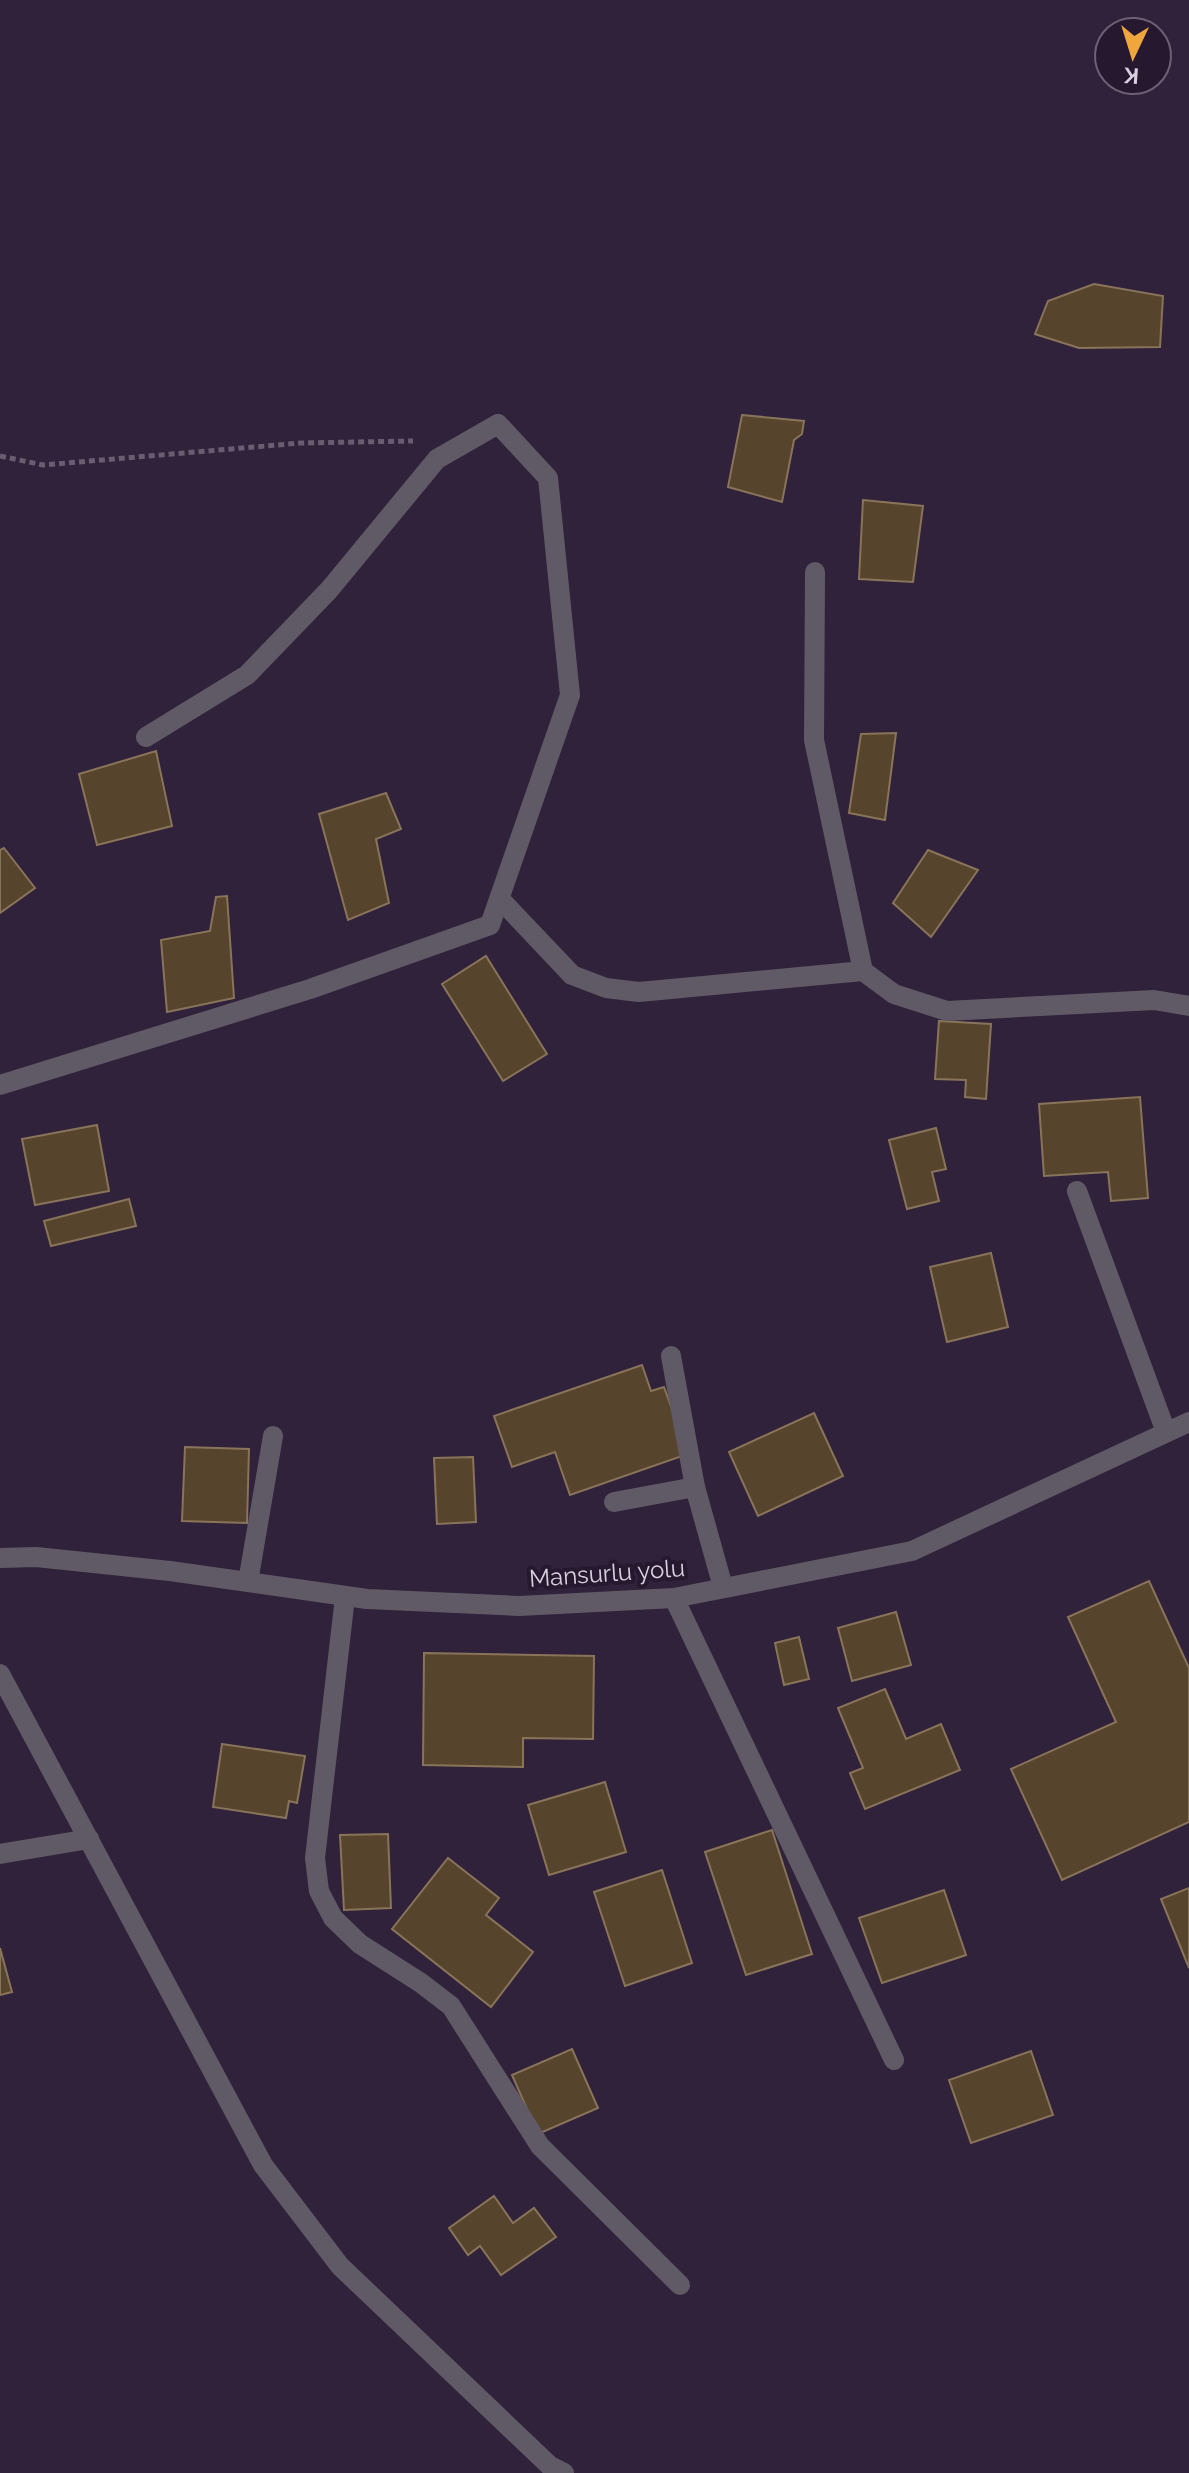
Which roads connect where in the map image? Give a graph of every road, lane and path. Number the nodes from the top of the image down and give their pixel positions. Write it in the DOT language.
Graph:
graph roads {
  1 [pos="470,440"];
  2 [pos="0,456"];
  3 [pos="815,572"];
  4 [pos="146,737"];
  5 [pos="500,899"];
  6 [pos="863,971"];
  7 [pos="1189,1006"];
  8 [pos="0,1085"];
  9 [pos="1077,1191"];
  10 [pos="671,1356"];
  11 [pos="1189,1422"];
  12 [pos="1166,1432"];
  13 [pos="273,1436"];
  14 [pos="695,1487"];
  15 [pos="614,1502"];
  16 [pos="0,1558"];
  17 [pos="248,1582"];
  18 [pos="723,1587"];
  19 [pos="345,1597"];
  20 [pos="674,1598"];
  21 [pos="0,1674"];
  22 [pos="89,1839"];
  23 [pos="0,1854"];
  24 [pos="894,2060"];
  25 [pos="680,2285"];
  26 [pos="564,2473"];
  1 -- 2 [label="path"];
  1 -- 4 [label="street"];
  1 -- 5 [label="street"];
  3 -- 6 [label="street"];
  5 -- 6 [label="street"];
  5 -- 8 [label="street"];
  6 -- 7 [label="street"];
  9 -- 12 [label="street"];
  10 -- 14 [label="street"];
  11 -- 12 [label="street, Mansurlu yolu"];
  12 -- 18 [label="street, Mansurlu yolu"];
  13 -- 17 [label="street"];
  14 -- 15 [label="street"];
  14 -- 18 [label="street"];
  16 -- 17 [label="street, Mansurlu yolu"];
  17 -- 19 [label="street, Mansurlu yolu"];
  18 -- 20 [label="street, Mansurlu yolu"];
  19 -- 20 [label="street, Mansurlu yolu"];
  19 -- 25 [label="street"];
  20 -- 24 [label="street"];
  21 -- 22 [label="street"];
  22 -- 23 [label="street"];
  22 -- 26 [label="street"];
}
